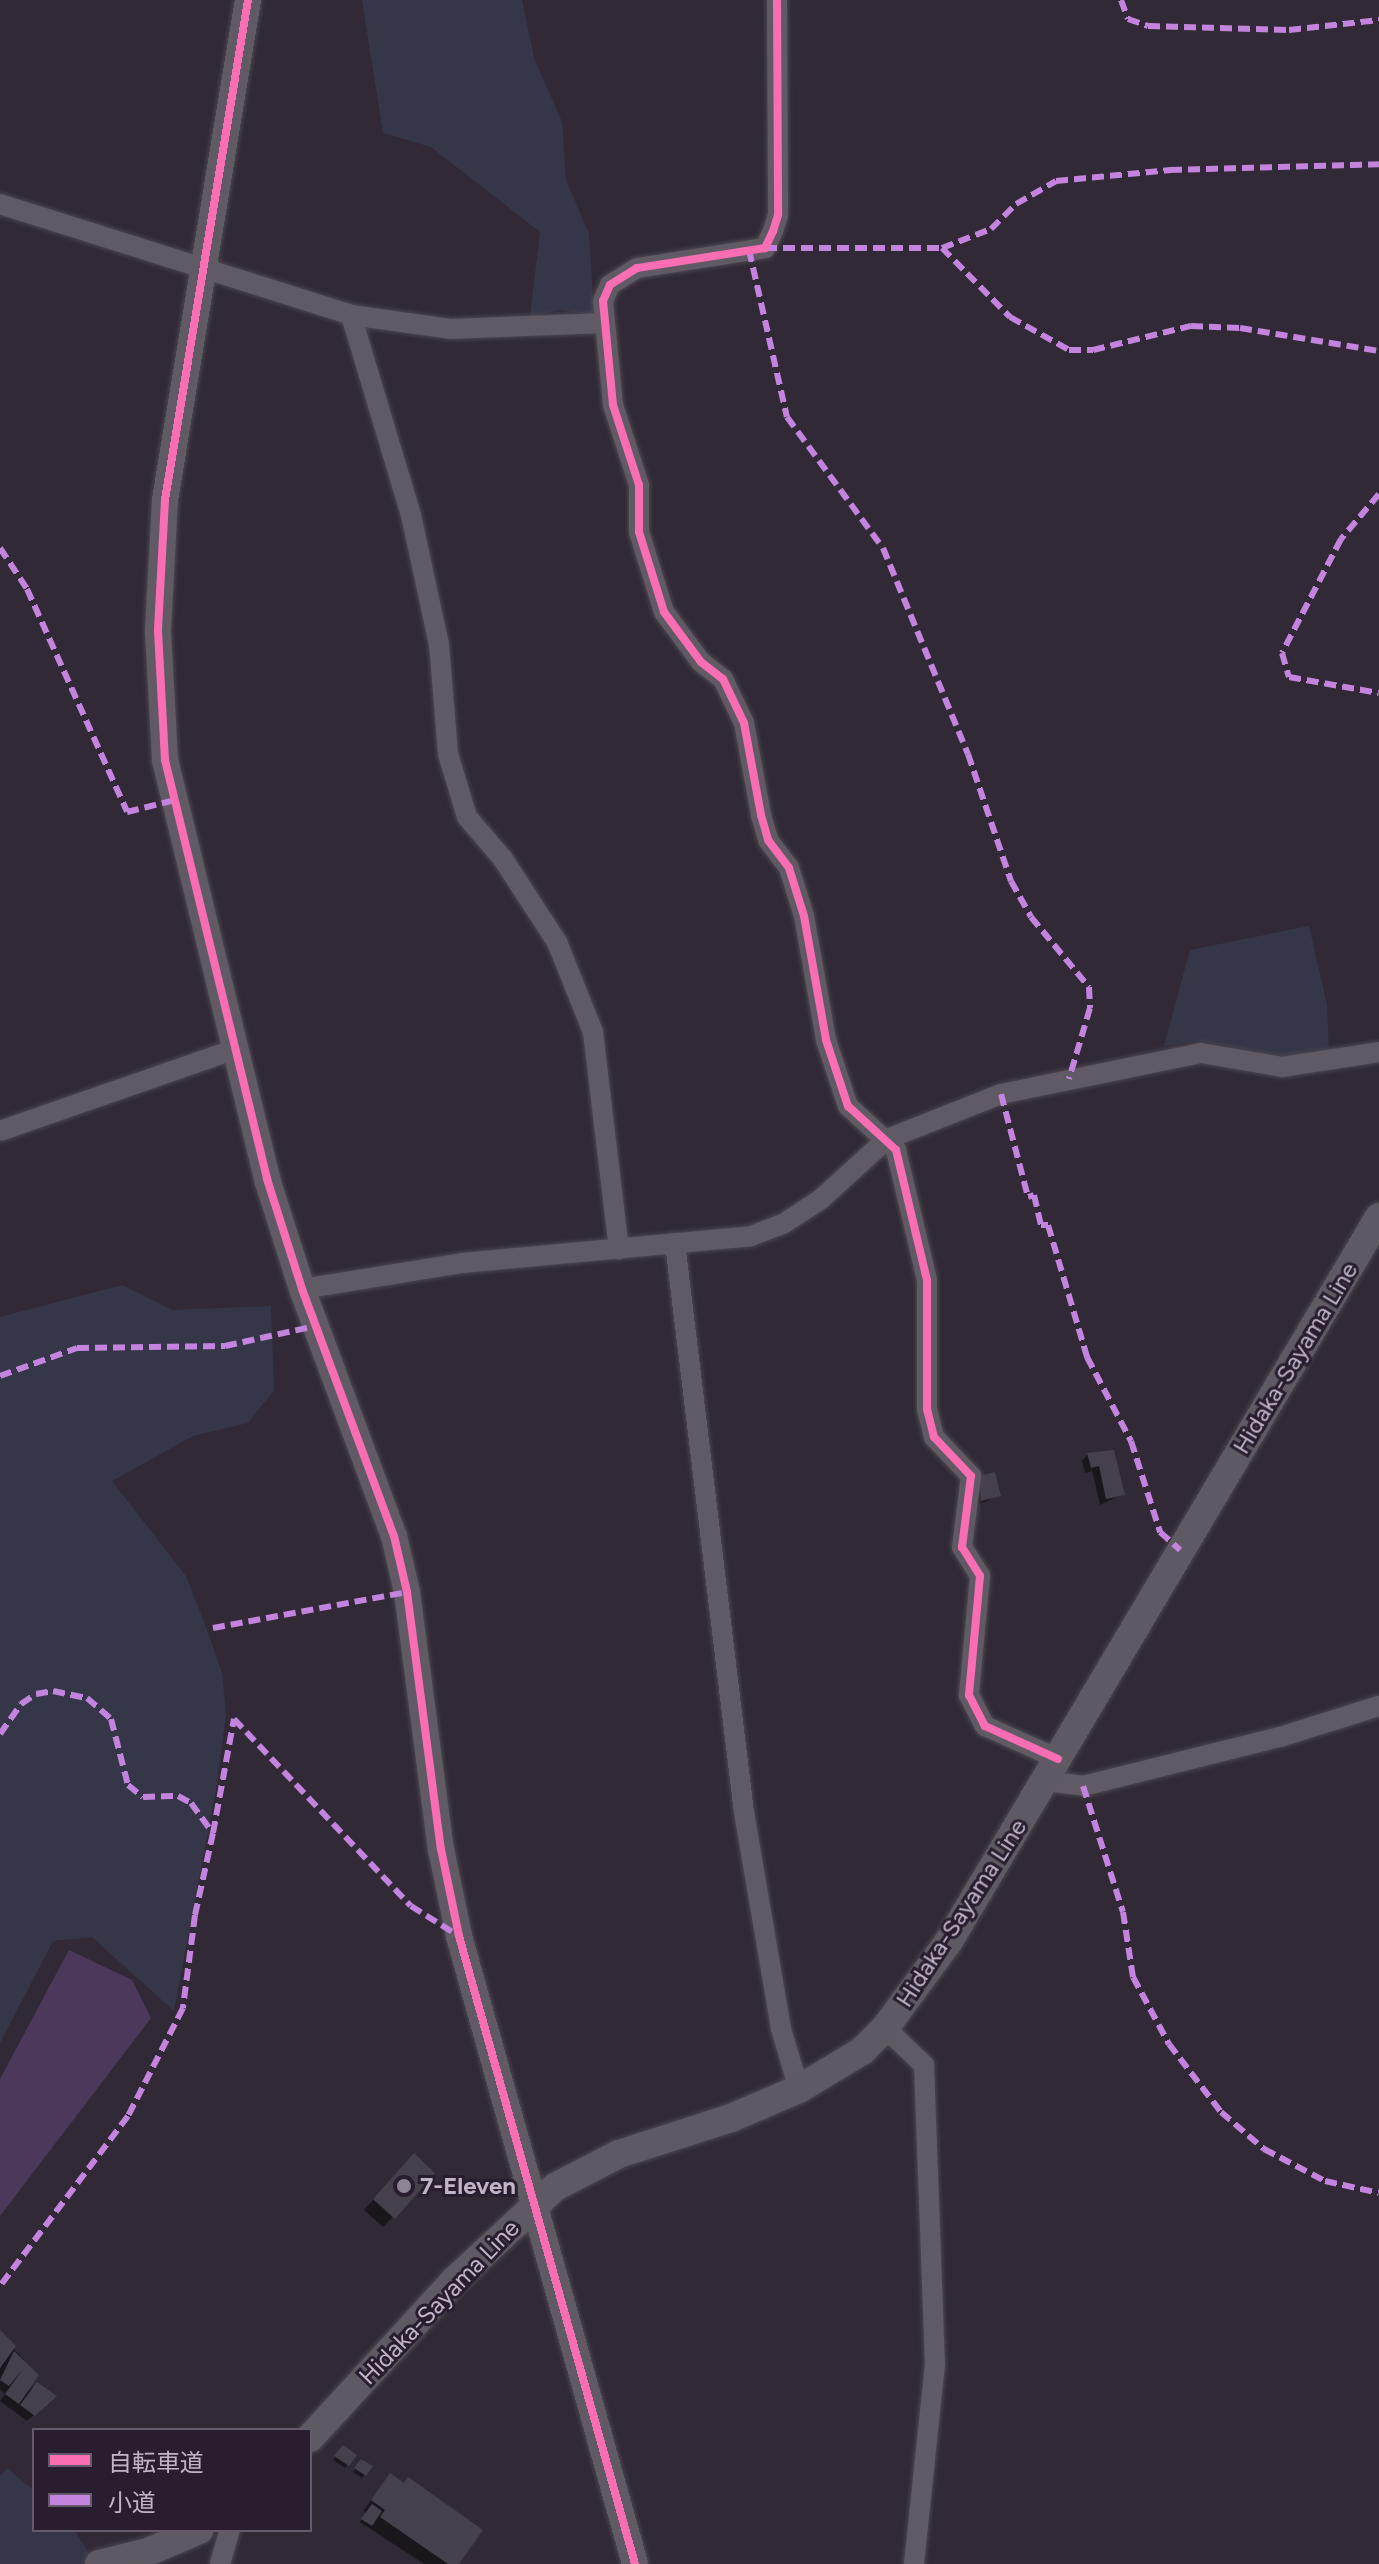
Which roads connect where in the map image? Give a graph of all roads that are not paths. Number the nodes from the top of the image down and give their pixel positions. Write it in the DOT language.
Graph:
graph roads {
  1 [pos="248,0"];
  2 [pos="777,0"];
  3 [pos="0,204"];
  4 [pos="204,271"];
  5 [pos="351,315"];
  6 [pos="604,323"];
  7 [pos="235,1049"];
  8 [pos="1379,1052"];
  9 [pos="0,1131"];
  10 [pos="887,1139"];
  11 [pos="1379,1217"];
  12 [pos="675,1243"];
  13 [pos="619,1249"];
  14 [pos="302,1289"];
  15 [pos="1379,1706"];
  16 [pos="1051,1770"];
  17 [pos="885,2028"];
  18 [pos="799,2089"];
  19 [pos="531,2207"];
  20 [pos="312,2436"];
  21 [pos="194,2532"];
  22 [pos="229,2532"];
  23 [pos="99,2564"];
  24 [pos="220,2564"];
  25 [pos="635,2564"];
  26 [pos="914,2564"];
  1 -- 4 [label="street"];
  2 -- 6 [label="street"];
  3 -- 4 [label="street"];
  4 -- 5 [label="street"];
  4 -- 7 [label="street"];
  5 -- 6 [label="street"];
  5 -- 13 [label="street"];
  6 -- 10 [label="street"];
  7 -- 9 [label="street"];
  7 -- 14 [label="street"];
  8 -- 10 [label="street"];
  10 -- 12 [label="street"];
  10 -- 16 [label="street"];
  11 -- 16 [label="main road, Hidaka-Sayama Line"];
  12 -- 13 [label="street"];
  12 -- 18 [label="street"];
  13 -- 14 [label="street"];
  14 -- 19 [label="street"];
  15 -- 16 [label="street"];
  16 -- 17 [label="main road, Hidaka-Sayama Line"];
  17 -- 18 [label="main road, Hidaka-Sayama Line"];
  17 -- 26 [label="street"];
  18 -- 19 [label="main road, Hidaka-Sayama Line"];
  19 -- 20 [label="main road, Hidaka-Sayama Line"];
  19 -- 25 [label="street"];
  21 -- 23 [label="main road"];
  22 -- 24 [label="street"];
}
